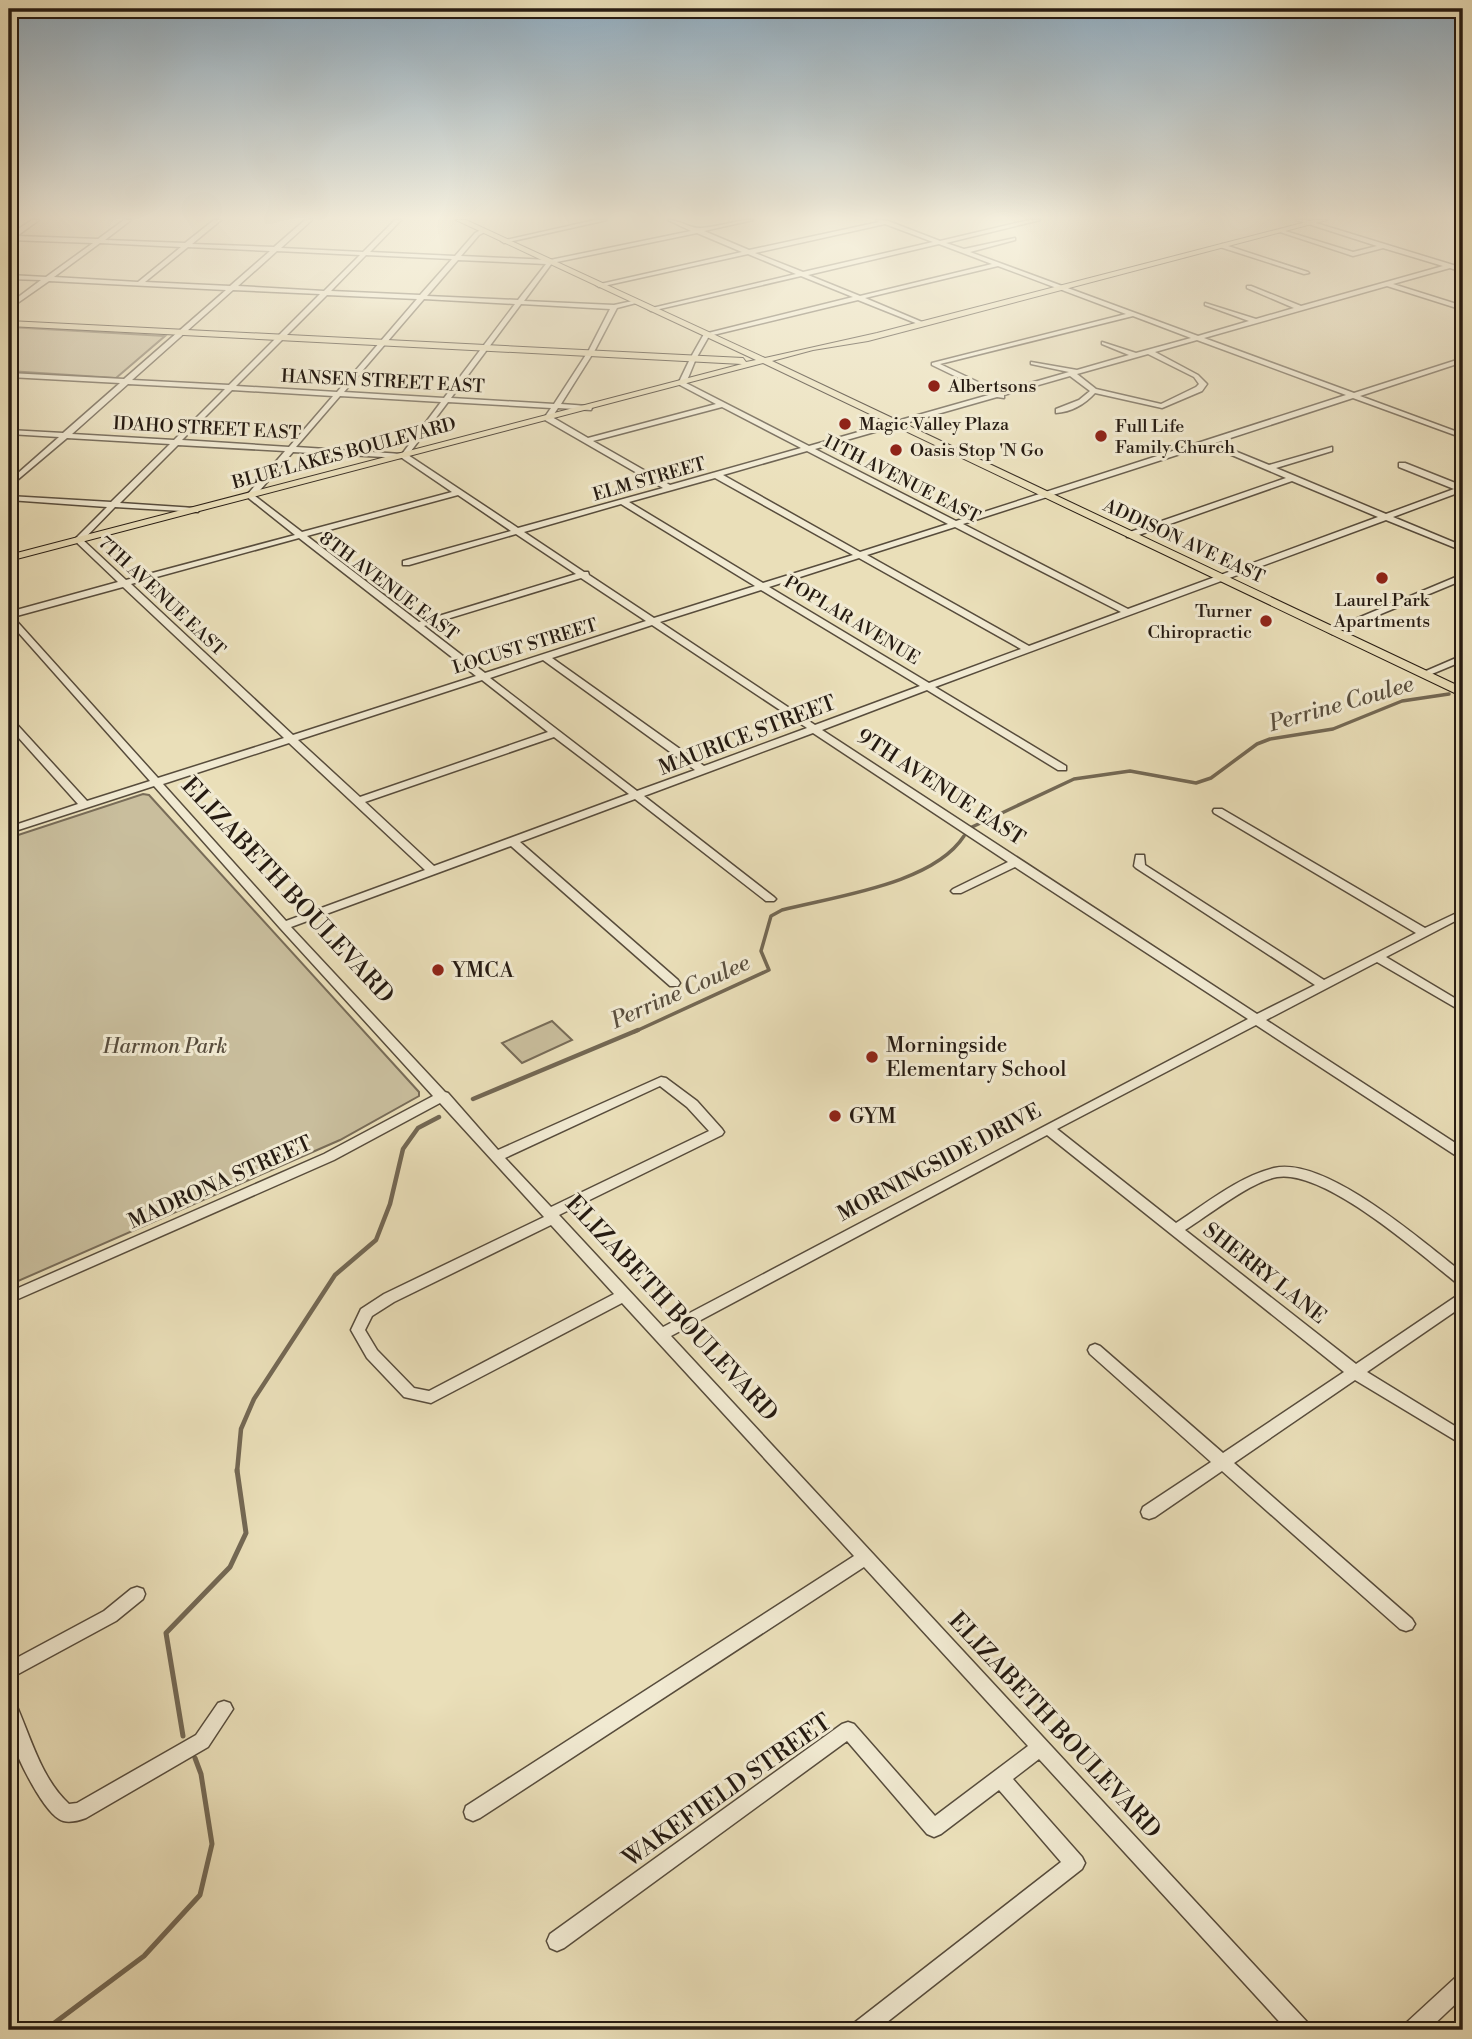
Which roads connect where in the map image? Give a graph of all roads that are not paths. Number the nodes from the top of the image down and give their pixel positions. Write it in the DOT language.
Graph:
graph roads {
  1 [pos="202,315"];
  2 [pos="303,315"];
  3 [pos="405,315"];
  4 [pos="509,315"];
  5 [pos="610,315"];
  6 [pos="664,315"];
  7 [pos="789,315"];
  8 [pos="900,315"];
  9 [pos="951,315"];
  10 [pos="1128,315"];
  11 [pos="1136,315"];
  12 [pos="1238,315"];
  13 [pos="1277,315"];
  14 [pos="1255,321"];
  15 [pos="9,323"];
  16 [pos="919,323"];
  17 [pos="183,332"];
  18 [pos="706,335"];
  19 [pos="280,337"];
  20 [pos="1199,338"];
  21 [pos="381,342"];
  22 [pos="1104,342"];
  23 [pos="484,348"];
  24 [pos="1150,352"];
  25 [pos="589,354"];
  26 [pos="1138,356"];
  27 [pos="693,359"];
  28 [pos="1461,362"];
  29 [pos="1033,363"];
  30 [pos="768,364"];
  31 [pos="1076,373"];
  32 [pos="9,375"];
  33 [pos="24,376"];
  34 [pos="126,382"];
  35 [pos="685,383"];
  36 [pos="9,388"];
  37 [pos="230,388"];
  38 [pos="1094,391"];
  39 [pos="337,394"];
  40 [pos="1354,395"];
  41 [pos="1001,396"];
  42 [pos="446,400"];
  43 [pos="722,405"];
  44 [pos="555,406"];
  45 [pos="588,408"];
  46 [pos="1059,411"];
  47 [pos="548,418"];
  48 [pos="896,423"];
  49 [pos="9,432"];
  50 [pos="65,435"];
  51 [pos="1463,436"];
  52 [pos="585,441"];
  53 [pos="176,442"];
  54 [pos="1207,442"];
  55 [pos="290,449"];
  56 [pos="1329,449"];
  57 [pos="809,450"];
  58 [pos="404,456"];
  59 [pos="1402,465"];
  60 [pos="1269,468"];
  61 [pos="718,476"];
  62 [pos="1292,478"];
  63 [pos="9,485"];
  64 [pos="669,488"];
  65 [pos="1463,488"];
  66 [pos="460,492"];
  67 [pos="1049,495"];
  68 [pos="250,496"];
  69 [pos="9,498"];
  70 [pos="623,502"];
  71 [pos="113,505"];
  72 [pos="195,510"];
  73 [pos="1385,517"];
  74 [pos="957,525"];
  75 [pos="519,532"];
  76 [pos="1130,535"];
  77 [pos="299,536"];
  78 [pos="78,540"];
  79 [pos="1463,549"];
  80 [pos="860,557"];
  81 [pos="9,558"];
  82 [pos="406,563"];
  83 [pos="585,574"];
  84 [pos="1463,577"];
  85 [pos="1223,579"];
  86 [pos="124,583"];
  87 [pos="764,588"];
  88 [pos="1129,613"];
  89 [pos="9,616"];
  90 [pos="658,622"];
  91 [pos="416,626"];
  92 [pos="1332,631"];
  93 [pos="1030,650"];
  94 [pos="546,658"];
  95 [pos="1463,658"];
  96 [pos="1424,674"];
  97 [pos="482,677"];
  98 [pos="930,687"];
  99 [pos="1463,693"];
  100 [pos="9,721"];
  101 [pos="818,729"];
  102 [pos="555,733"];
  103 [pos="292,738"];
  104 [pos="1062,768"];
  105 [pos="704,771"];
  106 [pos="156,783"];
  107 [pos="639,796"];
  108 [pos="359,801"];
  109 [pos="85,806"];
  110 [pos="1218,811"];
  111 [pos="9,830"];
  112 [pos="513,842"];
  113 [pos="1140,857"];
  114 [pos="1018,862"];
  115 [pos="433,871"];
  116 [pos="957,891"];
  117 [pos="770,899"];
  118 [pos="1463,913"];
  119 [pos="284,926"];
  120 [pos="1425,933"];
  121 [pos="1379,958"];
  122 [pos="674,983"];
  123 [pos="1325,986"];
  124 [pos="1463,1008"];
  125 [pos="1258,1020"];
  126 [pos="443,1096"];
  127 [pos="1048,1129"];
  128 [pos="1463,1154"];
  129 [pos="497,1156"];
  130 [pos="552,1216"];
  131 [pos="1176,1230"];
  132 [pos="1463,1280"];
  133 [pos="625,1295"];
  134 [pos="9,1298"];
  135 [pos="1463,1299"];
  136 [pos="662,1335"];
  137 [pos="1095,1350"];
  138 [pos="1354,1371"];
  139 [pos="1463,1439"];
  140 [pos="1224,1462"];
  141 [pos="1149,1512"];
  142 [pos="865,1558"];
  143 [pos="137,1594"];
  144 [pos="1406,1624"];
  145 [pos="9,1671"];
  146 [pos="9,1708"];
  147 [pos="224,1709"];
  148 [pos="1040,1748"];
  149 [pos="1000,1778"];
  150 [pos="473,1812"];
  151 [pos="557,1941"];
  152 [pos="1463,1984"];
  153 [pos="862,2030"];
  154 [pos="1301,2030"];
  155 [pos="1413,2030"];
  1 -- 17 [label="street"];
  2 -- 19 [label="street, 7TH AVENUE EAST"];
  3 -- 21 [label="street"];
  4 -- 23 [label="street"];
  5 -- 25 [label="street"];
  6 -- 18 [label="main road, ADDISON AVE EAST"];
  7 -- 18 [label="street"];
  8 -- 16 [label="street"];
  9 -- 16 [label="main road"];
  10 -- 41 [label="street"];
  11 -- 20 [label="street"];
  12 -- 14 [label="street"];
  13 -- 14 [label="street, ELM STREET"];
  14 -- 20 [label="street, ELM STREET"];
  15 -- 17 [label="main road"];
  16 -- 30 [label="main road"];
  17 -- 19 [label="main road"];
  17 -- 34 [label="street"];
  18 -- 27 [label="street"];
  18 -- 30 [label="main road, ADDISON AVE EAST"];
  19 -- 21 [label="main road"];
  19 -- 37 [label="street, 7TH AVENUE EAST"];
  20 -- 24 [label="street, ELM STREET"];
  20 -- 40 [label="street"];
  21 -- 23 [label="main road"];
  21 -- 39 [label="street"];
  22 -- 26 [label="street"];
  23 -- 25 [label="main road"];
  23 -- 42 [label="street"];
  24 -- 26 [label="street, ELM STREET"];
  24 -- 38 [label="street"];
  25 -- 27 [label="main road"];
  25 -- 44 [label="street"];
  26 -- 31 [label="street, ELM STREET"];
  27 -- 30 [label="main road"];
  27 -- 35 [label="street"];
  28 -- 40 [label="street, LOCUST STREET"];
  29 -- 31 [label="street"];
  30 -- 35 [label="main road, BLUE LAKES BOULEVARD"];
  30 -- 48 [label="main road, ADDISON AVE EAST"];
  31 -- 38 [label="street"];
  31 -- 41 [label="street, ELM STREET"];
  32 -- 33 [label="street, HANSEN STREET EAST"];
  33 -- 34 [label="street, HANSEN STREET EAST"];
  33 -- 36 [label="street"];
  34 -- 37 [label="street, HANSEN STREET EAST"];
  34 -- 50 [label="street"];
  35 -- 43 [label="street, 11TH AVENUE EAST"];
  35 -- 45 [label="main road, BLUE LAKES BOULEVARD"];
  37 -- 39 [label="street, HANSEN STREET EAST"];
  37 -- 53 [label="street, 7TH AVENUE EAST"];
  38 -- 46 [label="street"];
  39 -- 42 [label="street, HANSEN STREET EAST"];
  39 -- 55 [label="street"];
  40 -- 51 [label="street"];
  40 -- 54 [label="street, LOCUST STREET"];
  41 -- 48 [label="street, ELM STREET"];
  42 -- 44 [label="street, HANSEN STREET EAST"];
  42 -- 58 [label="street"];
  43 -- 52 [label="street"];
  43 -- 57 [label="street, 11TH AVENUE EAST"];
  44 -- 45 [label="street, HANSEN STREET EAST"];
  44 -- 47 [label="street"];
  45 -- 47 [label="main road, BLUE LAKES BOULEVARD"];
  47 -- 52 [label="street"];
  47 -- 58 [label="main road, BLUE LAKES BOULEVARD"];
  48 -- 57 [label="street, ELM STREET"];
  48 -- 67 [label="main road, ADDISON AVE EAST"];
  49 -- 50 [label="street, IDAHO STREET EAST"];
  50 -- 53 [label="street, IDAHO STREET EAST"];
  50 -- 63 [label="street"];
  52 -- 64 [label="street"];
  53 -- 55 [label="street, IDAHO STREET EAST"];
  53 -- 71 [label="street, 7TH AVENUE EAST"];
  54 -- 60 [label="street"];
  54 -- 67 [label="street, LOCUST STREET"];
  55 -- 58 [label="street, IDAHO STREET EAST"];
  55 -- 68 [label="street"];
  56 -- 60 [label="street"];
  57 -- 61 [label="street, ELM STREET"];
  57 -- 74 [label="street, 11TH AVENUE EAST"];
  58 -- 66 [label="street, 9TH AVENUE EAST"];
  58 -- 68 [label="main road, BLUE LAKES BOULEVARD"];
  59 -- 65 [label="street"];
  60 -- 62 [label="street"];
  61 -- 64 [label="street, ELM STREET"];
  61 -- 80 [label="street"];
  62 -- 73 [label="street"];
  62 -- 76 [label="street"];
  64 -- 70 [label="street, ELM STREET"];
  65 -- 73 [label="street, MAURICE STREET"];
  66 -- 75 [label="street, 9TH AVENUE EAST"];
  66 -- 77 [label="street"];
  67 -- 74 [label="street, LOCUST STREET"];
  67 -- 76 [label="main road, ADDISON AVE EAST"];
  68 -- 72 [label="main road, BLUE LAKES BOULEVARD"];
  68 -- 77 [label="street, 8TH AVENUE EAST"];
  69 -- 71 [label="street"];
  70 -- 75 [label="street, ELM STREET"];
  70 -- 87 [label="street, POPLAR AVENUE"];
  71 -- 72 [label="street"];
  71 -- 78 [label="street, 7TH AVENUE EAST"];
  72 -- 78 [label="main road, BLUE LAKES BOULEVARD"];
  73 -- 79 [label="street"];
  73 -- 85 [label="street, MAURICE STREET"];
  74 -- 80 [label="street, LOCUST STREET"];
  74 -- 88 [label="street, 11TH AVENUE EAST"];
  75 -- 82 [label="street, ELM STREET"];
  75 -- 83 [label="street, 9TH AVENUE EAST"];
  76 -- 85 [label="main road, ADDISON AVE EAST"];
  77 -- 86 [label="street"];
  77 -- 91 [label="street, 8TH AVENUE EAST"];
  78 -- 81 [label="main road, BLUE LAKES BOULEVARD"];
  78 -- 86 [label="street, 7TH AVENUE EAST"];
  80 -- 87 [label="street, LOCUST STREET"];
  80 -- 93 [label="street"];
  83 -- 90 [label="street, 9TH AVENUE EAST"];
  83 -- 91 [label="street"];
  84 -- 92 [label="street"];
  85 -- 88 [label="street, MAURICE STREET"];
  85 -- 92 [label="main road, ADDISON AVE EAST"];
  86 -- 89 [label="street"];
  86 -- 103 [label="street, 7TH AVENUE EAST"];
  87 -- 90 [label="street, LOCUST STREET"];
  87 -- 98 [label="street, POPLAR AVENUE"];
  88 -- 93 [label="street, MAURICE STREET"];
  89 -- 106 [label="street, ELIZABETH BOULEVARD"];
  90 -- 94 [label="street, LOCUST STREET"];
  90 -- 101 [label="street, 9TH AVENUE EAST"];
  91 -- 97 [label="street, 8TH AVENUE EAST"];
  92 -- 96 [label="main road, ADDISON AVE EAST"];
  93 -- 98 [label="street, MAURICE STREET"];
  94 -- 97 [label="street, LOCUST STREET"];
  94 -- 105 [label="street"];
  95 -- 96 [label="street"];
  96 -- 99 [label="main road, ADDISON AVE EAST"];
  97 -- 102 [label="street, 8TH AVENUE EAST"];
  97 -- 103 [label="street, LOCUST STREET"];
  98 -- 101 [label="street, MAURICE STREET"];
  98 -- 104 [label="street, POPLAR AVENUE"];
  100 -- 109 [label="street"];
  101 -- 105 [label="street, MAURICE STREET"];
  101 -- 114 [label="street, 9TH AVENUE EAST"];
  102 -- 107 [label="street, 8TH AVENUE EAST"];
  102 -- 108 [label="street"];
  103 -- 106 [label="street, LOCUST STREET"];
  103 -- 108 [label="street, 7TH AVENUE EAST"];
  105 -- 107 [label="street, MAURICE STREET"];
  106 -- 109 [label="street, LOCUST STREET"];
  106 -- 119 [label="street, ELIZABETH BOULEVARD"];
  107 -- 112 [label="street, MAURICE STREET"];
  107 -- 117 [label="street, 8TH AVENUE EAST"];
  108 -- 115 [label="street, 7TH AVENUE EAST"];
  109 -- 111 [label="street, LOCUST STREET"];
  110 -- 120 [label="street"];
  112 -- 115 [label="street, MAURICE STREET"];
  112 -- 122 [label="street"];
  113 -- 123 [label="street"];
  114 -- 116 [label="street"];
  114 -- 125 [label="street, 9TH AVENUE EAST"];
  115 -- 119 [label="street, MAURICE STREET"];
  118 -- 120 [label="street, MORNINGSIDE DRIVE"];
  119 -- 126 [label="street, ELIZABETH BOULEVARD"];
  120 -- 121 [label="street, MORNINGSIDE DRIVE"];
  121 -- 123 [label="street, MORNINGSIDE DRIVE"];
  121 -- 124 [label="street"];
  123 -- 125 [label="street, MORNINGSIDE DRIVE"];
  125 -- 127 [label="street, MORNINGSIDE DRIVE"];
  125 -- 128 [label="street, 9TH AVENUE EAST"];
  126 -- 129 [label="street, ELIZABETH BOULEVARD"];
  126 -- 134 [label="street, MADRONA STREET"];
  127 -- 131 [label="street, SHERRY LANE"];
  127 -- 136 [label="street, MORNINGSIDE DRIVE"];
  129 -- 130 [label="street, ELIZABETH BOULEVARD"];
  129 -- 130 [label="street"];
  130 -- 133 [label="street, ELIZABETH BOULEVARD"];
  130 -- 133 [label="street"];
  131 -- 132 [label="street"];
  131 -- 138 [label="street, SHERRY LANE"];
  133 -- 136 [label="street, ELIZABETH BOULEVARD"];
  135 -- 138 [label="street"];
  136 -- 142 [label="street, ELIZABETH BOULEVARD"];
  137 -- 140 [label="street"];
  138 -- 139 [label="street, SHERRY LANE"];
  138 -- 140 [label="street"];
  140 -- 141 [label="street"];
  140 -- 144 [label="street"];
  142 -- 148 [label="street, ELIZABETH BOULEVARD"];
  142 -- 150 [label="street"];
  143 -- 145 [label="street"];
  146 -- 147 [label="street"];
  148 -- 149 [label="street, WAKEFIELD STREET"];
  148 -- 154 [label="street, ELIZABETH BOULEVARD"];
  149 -- 151 [label="street, WAKEFIELD STREET"];
  149 -- 153 [label="street"];
  152 -- 155 [label="street"];
}
